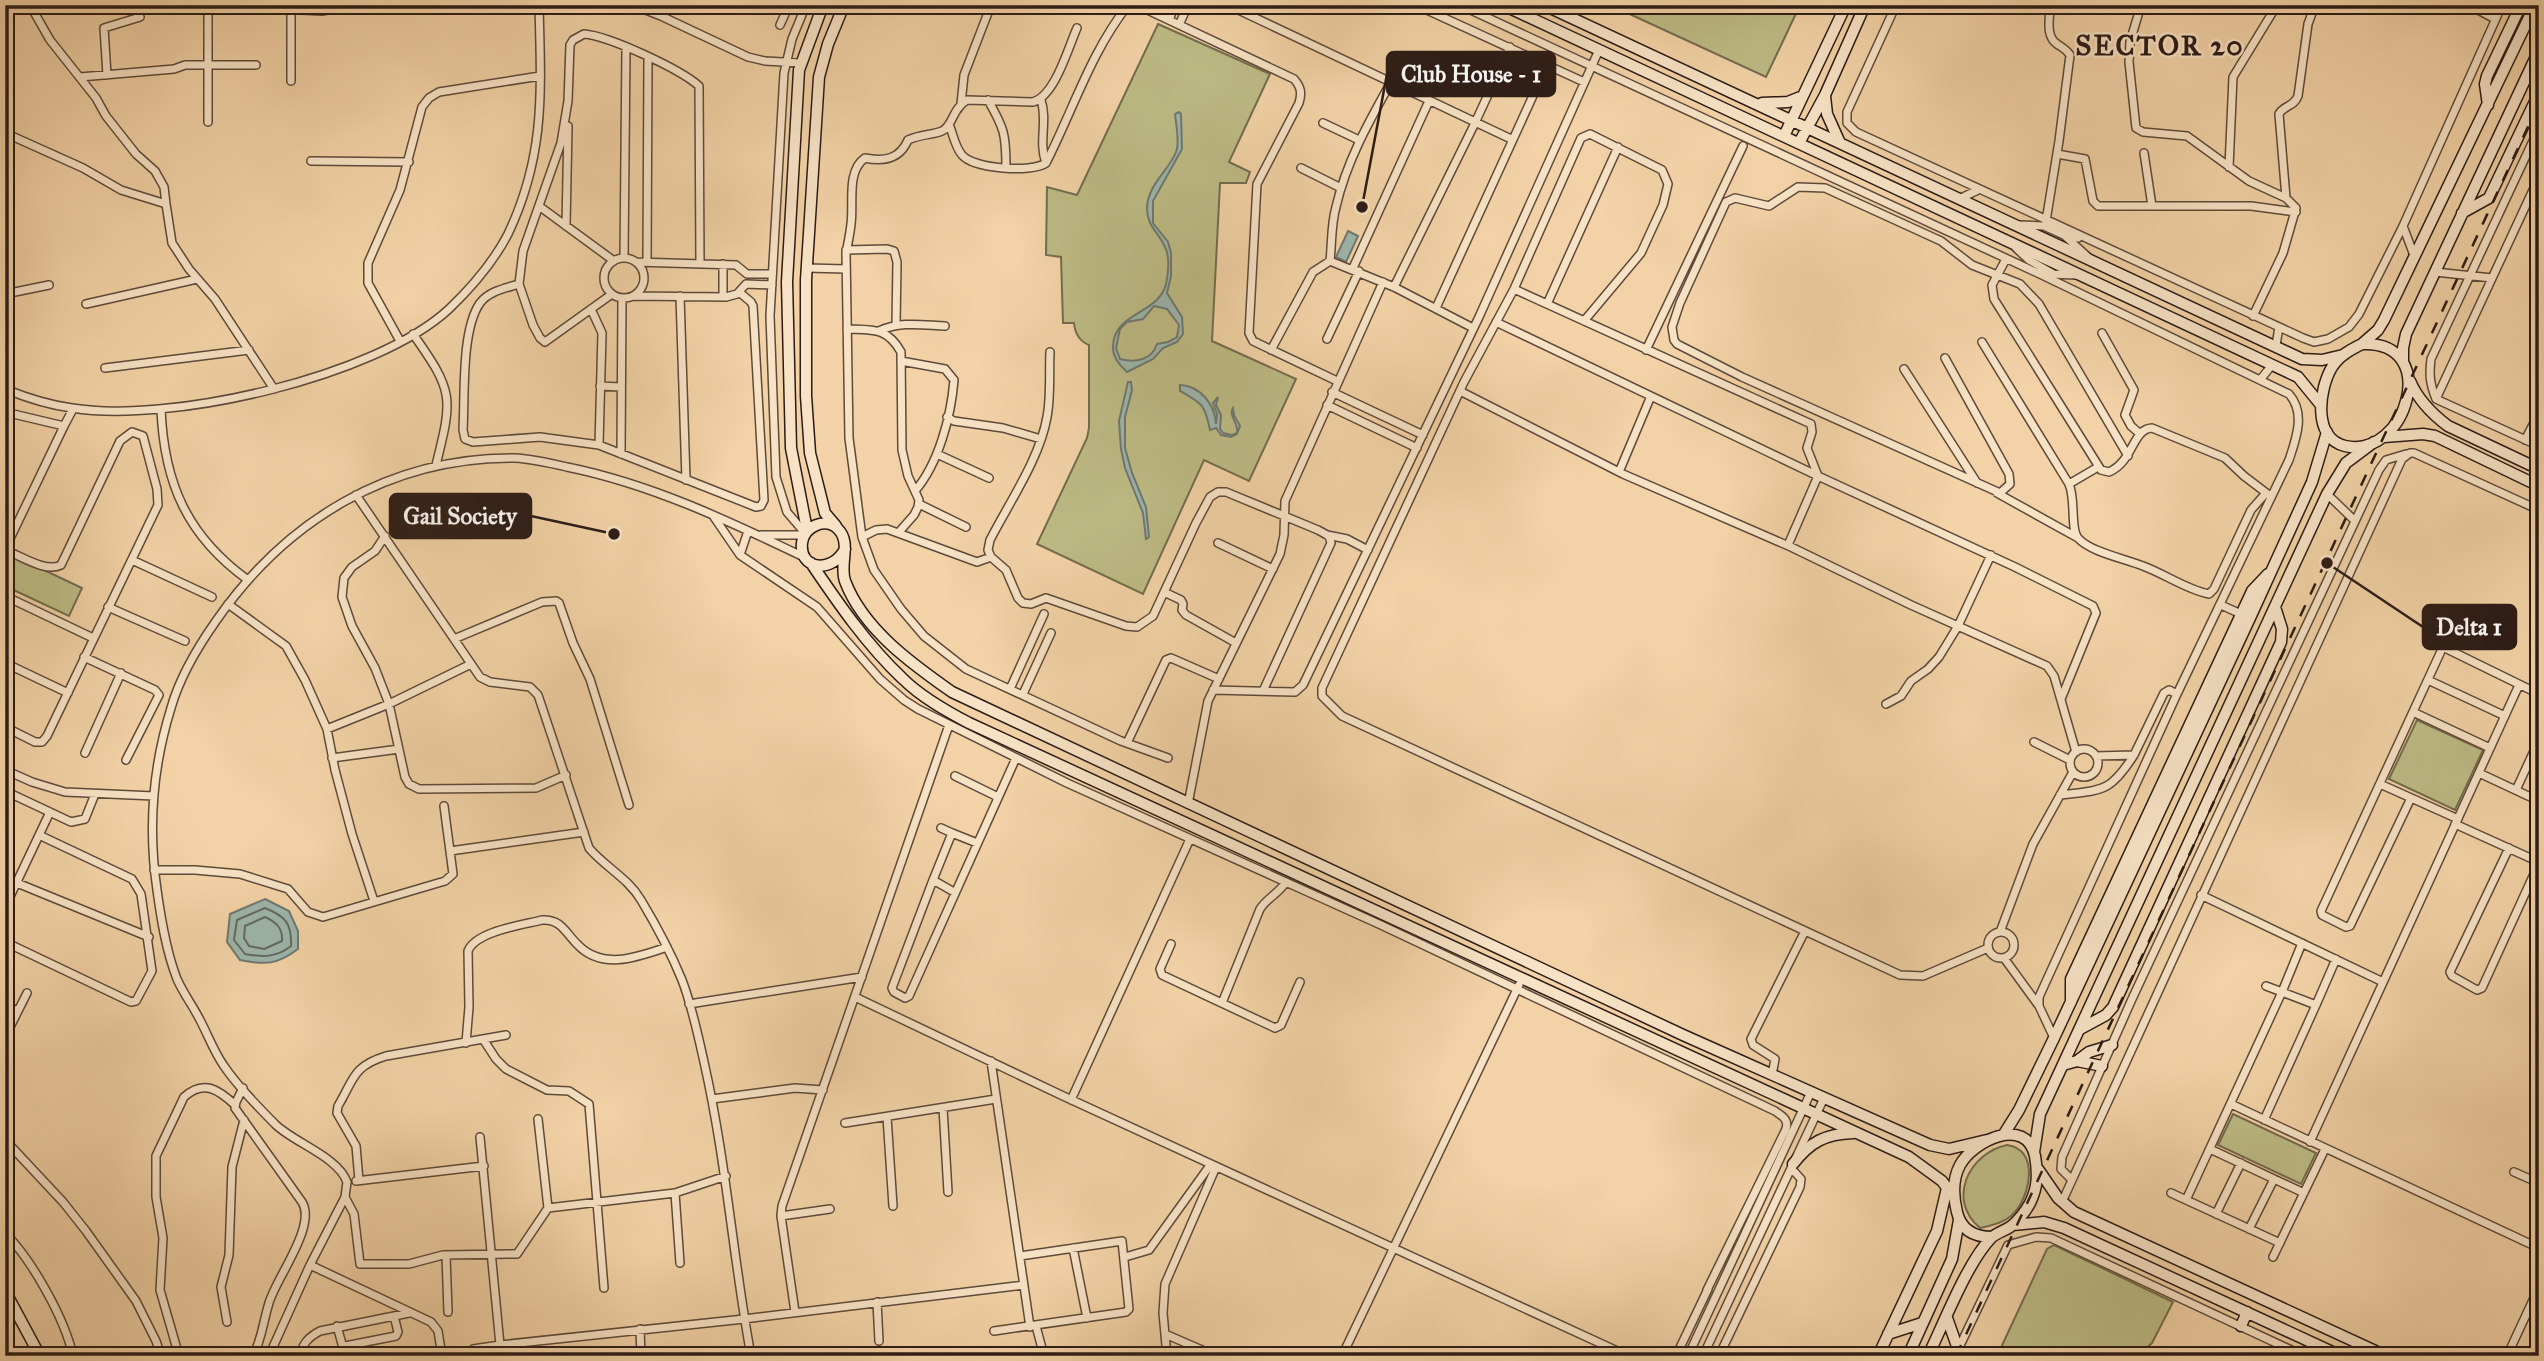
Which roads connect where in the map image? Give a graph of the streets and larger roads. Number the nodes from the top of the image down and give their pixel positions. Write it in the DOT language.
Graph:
graph roads {
  1 [pos="30,5"];
  2 [pos="352,5"];
  3 [pos="539,5"];
  4 [pos="633,5"];
  5 [pos="666,5"];
  6 [pos="789,5"];
  7 [pos="806,5"];
  8 [pos="823,5"];
  9 [pos="844,5"];
  10 [pos="991,5"];
  11 [pos="1128,5"];
  12 [pos="1137,5"];
  13 [pos="1175,5"];
  14 [pos="1188,5"];
  15 [pos="1228,5"];
  16 [pos="1416,5"];
  17 [pos="1460,5"];
  18 [pos="1503,5"];
  19 [pos="1544,5"];
  20 [pos="1846,5"];
  21 [pos="1865,5"];
  22 [pos="1896,5"];
  23 [pos="2050,5"];
  24 [pos="2141,5"];
  25 [pos="2277,5"];
  26 [pos="2315,5"];
  27 [pos="2469,5"];
  28 [pos="2502,5"];
  29 [pos="2521,5"];
  30 [pos="2535,5"];
  31 [pos="271,7"];
  32 [pos="291,10"];
  33 [pos="661,16"];
  34 [pos="140,17"];
  35 [pos="2496,19"];
  36 [pos="1169,20"];
  37 [pos="780,25"];
  38 [pos="1179,25"];
  39 [pos="1077,28"];
  40 [pos="1510,47"];
  41 [pos="626,48"];
  42 [pos="1599,50"];
  43 [pos="2539,50"];
  44 [pos="648,58"];
  45 [pos="787,62"];
  46 [pos="802,63"];
  47 [pos="208,65"];
  48 [pos="256,65"];
  49 [pos="1547,65"];
  50 [pos="1591,67"];
  51 [pos="107,75"];
  52 [pos="541,76"];
  53 [pos="80,77"];
  54 [pos="290,81"];
  55 [pos="1584,82"];
  56 [pos="1390,83"];
  57 [pos="2539,93"];
  58 [pos="1825,95"];
  59 [pos="1803,96"];
  60 [pos="988,100"];
  61 [pos="1041,100"];
  62 [pos="568,101"];
  63 [pos="1429,101"];
  64 [pos="1751,101"];
  65 [pos="961,104"];
  66 [pos="2488,106"];
  67 [pos="1792,120"];
  68 [pos="208,122"];
  69 [pos="1322,123"];
  70 [pos="1475,123"];
  71 [pos="949,124"];
  72 [pos="1807,127"];
  73 [pos="2539,128"];
  74 [pos="5,133"];
  75 [pos="1784,136"];
  76 [pos="1511,139"];
  77 [pos="1359,140"];
  78 [pos="1840,143"];
  79 [pos="1799,144"];
  80 [pos="1743,146"];
  81 [pos="1618,147"];
  82 [pos="2144,153"];
  83 [pos="2057,154"];
  84 [pos="311,161"];
  85 [pos="409,162"];
  86 [pos="1046,163"];
  87 [pos="1006,167"];
  88 [pos="2229,167"];
  89 [pos="1301,168"];
  90 [pos="2539,177"];
  91 [pos="1342,188"];
  92 [pos="1978,190"];
  93 [pos="2286,198"];
  94 [pos="1959,199"];
  95 [pos="166,204"];
  96 [pos="540,206"];
  97 [pos="2152,206"];
  98 [pos="2296,212"];
  99 [pos="2462,213"];
  100 [pos="2046,221"];
  101 [pos="2015,225"];
  102 [pos="566,226"];
  103 [pos="2403,226"];
  104 [pos="2066,236"];
  105 [pos="2083,238"];
  106 [pos="2007,240"];
  107 [pos="846,250"];
  108 [pos="624,258"];
  109 [pos="2415,258"];
  110 [pos="2006,259"];
  111 [pos="2090,259"];
  112 [pos="614,261"];
  113 [pos="636,261"];
  114 [pos="1330,261"];
  115 [pos="647,262"];
  116 [pos="700,263"];
  117 [pos="723,264"];
  118 [pos="807,268"];
  119 [pos="846,269"];
  120 [pos="1356,269"];
  121 [pos="2435,272"];
  122 [pos="2052,273"];
  123 [pos="772,274"];
  124 [pos="1996,275"];
  125 [pos="2042,275"];
  126 [pos="2082,275"];
  127 [pos="2470,275"];
  128 [pos="2492,278"];
  129 [pos="197,279"];
  130 [pos="1383,282"];
  131 [pos="519,284"];
  132 [pos="49,285"];
  133 [pos="772,285"];
  134 [pos="1394,287"];
  135 [pos="1514,289"];
  136 [pos="739,292"];
  137 [pos="5,294"];
  138 [pos="612,294"];
  139 [pos="633,296"];
  140 [pos="680,296"];
  141 [pos="723,297"];
  142 [pos="622,298"];
  143 [pos="86,304"];
  144 [pos="1547,304"];
  145 [pos="1436,308"];
  146 [pos="591,309"];
  147 [pos="2253,316"];
  148 [pos="1584,321"];
  149 [pos="1496,322"];
  150 [pos="896,325"];
  151 [pos="944,326"];
  152 [pos="2278,327"];
  153 [pos="1473,328"];
  154 [pos="847,329"];
  155 [pos="879,331"];
  156 [pos="2102,333"];
  157 [pos="413,334"];
  158 [pos="1327,339"];
  159 [pos="400,341"];
  160 [pos="1982,342"];
  161 [pos="2362,344"];
  162 [pos="2276,345"];
  163 [pos="1646,349"];
  164 [pos="249,350"];
  165 [pos="1271,350"];
  166 [pos="1050,352"];
  167 [pos="2343,355"];
  168 [pos="1945,358"];
  169 [pos="901,360"];
  170 [pos="2403,360"];
  171 [pos="2272,365"];
  172 [pos="105,369"];
  173 [pos="1904,369"];
  174 [pos="2409,378"];
  175 [pos="2260,380"];
  176 [pos="1337,381"];
  177 [pos="600,386"];
  178 [pos="621,387"];
  179 [pos="274,388"];
  180 [pos="5,389"];
  181 [pos="1460,391"];
  182 [pos="1332,393"];
  183 [pos="1651,396"];
  184 [pos="2436,399"];
  185 [pos="2320,404"];
  186 [pos="1327,405"];
  187 [pos="73,409"];
  188 [pos="161,409"];
  189 [pos="1367,409"];
  190 [pos="2539,413"];
  191 [pos="5,415"];
  192 [pos="947,417"];
  193 [pos="1361,421"];
  194 [pos="64,426"];
  195 [pos="2327,432"];
  196 [pos="2139,433"];
  197 [pos="1423,435"];
  198 [pos="1041,439"];
  199 [pos="2379,439"];
  200 [pos="2525,440"];
  201 [pos="598,445"];
  202 [pos="2539,446"];
  203 [pos="1417,448"];
  204 [pos="2410,453"];
  205 [pos="621,454"];
  206 [pos="937,454"];
  207 [pos="2128,456"];
  208 [pos="436,465"];
  209 [pos="2098,467"];
  210 [pos="2539,469"];
  211 [pos="1619,472"];
  212 [pos="1818,475"];
  213 [pos="989,478"];
  214 [pos="686,480"];
  215 [pos="1977,484"];
  216 [pos="2069,484"];
  217 [pos="2539,486"];
  218 [pos="915,491"];
  219 [pos="1997,492"];
  220 [pos="2327,494"];
  221 [pos="356,495"];
  222 [pos="2269,495"];
  223 [pos="919,504"];
  224 [pos="2539,510"];
  225 [pos="1284,514"];
  226 [pos="714,516"];
  227 [pos="2355,522"];
  228 [pos="966,527"];
  229 [pos="747,531"];
  230 [pos="840,531"];
  231 [pos="899,531"];
  232 [pos="806,533"];
  233 [pos="1326,534"];
  234 [pos="757,535"];
  235 [pos="385,536"];
  236 [pos="862,537"];
  237 [pos="2078,538"];
  238 [pos="1217,543"];
  239 [pos="1788,545"];
  240 [pos="5,549"];
  241 [pos="845,549"];
  242 [pos="2342,549"];
  243 [pos="1368,550"];
  244 [pos="740,555"];
  245 [pos="1991,555"];
  246 [pos="2357,556"];
  247 [pos="991,558"];
  248 [pos="132,560"];
  249 [pos="808,560"];
  250 [pos="1273,569"];
  251 [pos="2271,572"];
  252 [pos="248,580"];
  253 [pos="1164,592"];
  254 [pos="5,596"];
  255 [pos="212,597"];
  256 [pos="228,604"];
  257 [pos="2221,605"];
  258 [pos="108,607"];
  259 [pos="2275,607"];
  260 [pos="1044,614"];
  261 [pos="2241,614"];
  262 [pos="1958,626"];
  263 [pos="1051,633"];
  264 [pos="93,638"];
  265 [pos="454,639"];
  266 [pos="185,641"];
  267 [pos="1236,643"];
  268 [pos="84,657"];
  269 [pos="5,663"];
  270 [pos="471,664"];
  271 [pos="892,668"];
  272 [pos="121,673"];
  273 [pos="880,679"];
  274 [pos="1219,679"];
  275 [pos="2428,680"];
  276 [pos="2519,685"];
  277 [pos="1010,689"];
  278 [pos="1213,690"];
  279 [pos="1263,691"];
  280 [pos="68,693"];
  281 [pos="1023,694"];
  282 [pos="2177,694"];
  283 [pos="2539,694"];
  284 [pos="2061,699"];
  285 [pos="389,704"];
  286 [pos="1886,704"];
  287 [pos="2413,712"];
  288 [pos="2505,716"];
  289 [pos="949,725"];
  290 [pos="5,727"];
  291 [pos="327,729"];
  292 [pos="2539,740"];
  293 [pos="2034,742"];
  294 [pos="1127,743"];
  295 [pos="2490,748"];
  296 [pos="399,749"];
  297 [pos="2076,752"];
  298 [pos="85,753"];
  299 [pos="2134,755"];
  300 [pos="2096,756"];
  301 [pos="332,758"];
  302 [pos="1016,758"];
  303 [pos="1168,758"];
  304 [pos="126,760"];
  305 [pos="2070,760"];
  306 [pos="5,770"];
  307 [pos="2073,772"];
  308 [pos="2479,773"];
  309 [pos="566,775"];
  310 [pos="955,776"];
  311 [pos="2380,784"];
  312 [pos="2516,790"];
  313 [pos="5,791"];
  314 [pos="95,794"];
  315 [pos="2060,795"];
  316 [pos="155,796"];
  317 [pos="998,797"];
  318 [pos="2411,798"];
  319 [pos="2539,801"];
  320 [pos="1188,804"];
  321 [pos="629,805"];
  322 [pos="444,806"];
  323 [pos="50,812"];
  324 [pos="2457,822"];
  325 [pos="941,828"];
  326 [pos="584,832"];
  327 [pos="952,832"];
  328 [pos="39,835"];
  329 [pos="1190,839"];
  330 [pos="977,843"];
  331 [pos="2509,848"];
  332 [pos="450,851"];
  333 [pos="2539,862"];
  334 [pos="154,870"];
  335 [pos="933,880"];
  336 [pos="1286,882"];
  337 [pos="17,883"];
  338 [pos="954,892"];
  339 [pos="2201,895"];
  340 [pos="374,901"];
  341 [pos="5,908"];
  342 [pos="1805,932"];
  343 [pos="2000,932"];
  344 [pos="149,937"];
  345 [pos="5,942"];
  346 [pos="2302,943"];
  347 [pos="1171,944"];
  348 [pos="667,947"];
  349 [pos="1988,948"];
  350 [pos="2004,958"];
  351 [pos="2336,959"];
  352 [pos="862,977"];
  353 [pos="1522,978"];
  354 [pos="1300,982"];
  355 [pos="2384,982"];
  356 [pos="2266,986"];
  357 [pos="1517,989"];
  358 [pos="2282,992"];
  359 [pos="27,993"];
  360 [pos="855,997"];
  361 [pos="2071,1002"];
  362 [pos="1222,1003"];
  363 [pos="689,1004"];
  364 [pos="2316,1005"];
  365 [pos="5,1006"];
  366 [pos="2039,1006"];
  367 [pos="18,1012"];
  368 [pos="2080,1029"];
  369 [pos="506,1035"];
  370 [pos="5,1037"];
  371 [pos="2054,1038"];
  372 [pos="483,1039"];
  373 [pos="1655,1039"];
  374 [pos="466,1042"];
  375 [pos="2112,1045"];
  376 [pos="1648,1052"];
  377 [pos="2077,1061"];
  378 [pos="991,1062"];
  379 [pos="2063,1065"];
  380 [pos="2102,1066"];
  381 [pos="1772,1075"];
  382 [pos="243,1088"];
  383 [pos="823,1090"];
  384 [pos="1811,1092"];
  385 [pos="1781,1097"];
  386 [pos="712,1098"];
  387 [pos="1824,1098"];
  388 [pos="996,1099"];
  389 [pos="1071,1100"];
  390 [pos="2231,1104"];
  391 [pos="235,1105"];
  392 [pos="943,1108"];
  393 [pos="1804,1108"];
  394 [pos="1775,1111"];
  395 [pos="1817,1114"];
  396 [pos="887,1117"];
  397 [pos="538,1119"];
  398 [pos="244,1120"];
  399 [pos="2264,1120"];
  400 [pos="845,1123"];
  401 [pos="1857,1133"];
  402 [pos="2004,1133"];
  403 [pos="480,1137"];
  404 [pos="5,1140"];
  405 [pos="1987,1140"];
  406 [pos="2310,1142"];
  407 [pos="2210,1149"];
  408 [pos="2325,1149"];
  409 [pos="2034,1152"];
  410 [pos="2241,1163"];
  411 [pos="1214,1165"];
  412 [pos="484,1166"];
  413 [pos="1792,1166"];
  414 [pos="2036,1166"];
  415 [pos="2514,1172"];
  416 [pos="726,1176"];
  417 [pos="2274,1179"];
  418 [pos="359,1180"];
  419 [pos="2072,1180"];
  420 [pos="2539,1183"];
  421 [pos="347,1184"];
  422 [pos="948,1192"];
  423 [pos="1950,1192"];
  424 [pos="675,1193"];
  425 [pos="2171,1193"];
  426 [pos="2304,1193"];
  427 [pos="345,1197"];
  428 [pos="2186,1200"];
  429 [pos="598,1202"];
  430 [pos="2062,1202"];
  431 [pos="893,1206"];
  432 [pos="548,1208"];
  433 [pos="830,1209"];
  434 [pos="2216,1214"];
  435 [pos="781,1216"];
  436 [pos="1959,1220"];
  437 [pos="2013,1226"];
  438 [pos="2249,1229"];
  439 [pos="5,1233"];
  440 [pos="1992,1237"];
  441 [pos="2280,1243"];
  442 [pos="1392,1247"];
  443 [pos="1073,1248"];
  444 [pos="2539,1248"];
  445 [pos="1738,1249"];
  446 [pos="493,1253"];
  447 [pos="446,1255"];
  448 [pos="1020,1256"];
  449 [pos="1125,1257"];
  450 [pos="2273,1257"];
  451 [pos="680,1263"];
  452 [pos="310,1265"];
  453 [pos="1024,1285"];
  454 [pos="2539,1287"];
  455 [pos="604,1289"];
  456 [pos="1707,1290"];
  457 [pos="5,1291"];
  458 [pos="877,1302"];
  459 [pos="449,1312"];
  460 [pos="795,1312"];
  461 [pos="2247,1312"];
  462 [pos="411,1313"];
  463 [pos="394,1316"];
  464 [pos="1087,1318"];
  465 [pos="1947,1318"];
  466 [pos="744,1319"];
  467 [pos="227,1322"];
  468 [pos="1922,1323"];
  469 [pos="337,1326"];
  470 [pos="1033,1326"];
  471 [pos="2242,1326"];
  472 [pos="640,1329"];
  473 [pos="994,1331"];
  474 [pos="1165,1334"];
  475 [pos="1888,1334"];
  476 [pos="879,1340"];
  477 [pos="500,1345"];
  478 [pos="473,1349"];
  479 [pos="1956,1352"];
  480 [pos="40,1356"];
  481 [pos="73,1356"];
  482 [pos="161,1356"];
  483 [pos="179,1356"];
  484 [pos="253,1356"];
  485 [pos="269,1356"];
  486 [pos="299,1356"];
  487 [pos="441,1356"];
  488 [pos="501,1356"];
  489 [pos="641,1356"];
  490 [pos="751,1356"];
  491 [pos="1044,1356"];
  492 [pos="1167,1356"];
  493 [pos="1216,1356"];
  494 [pos="1342,1356"];
  495 [pos="1628,1356"];
  496 [pos="1676,1356"];
  497 [pos="1688,1356"];
  498 [pos="1703,1356"];
  499 [pos="1719,1356"];
  500 [pos="1878,1356"];
  501 [pos="1908,1356"];
  502 [pos="1927,1356"];
  503 [pos="2304,1356"];
  504 [pos="2341,1356"];
  505 [pos="2386,1356"];
  506 [pos="2507,1356"];
  1 -- 53 [label="street"];
  2 -- 32 [label="street"];
  3 -- 52 [label="street"];
  4 -- 33 [label="street"];
  5 -- 33 [label="street"];
  6 -- 37 [label="street"];
  7 -- 45 [label="street"];
  8 -- 46 [label="street"];
  9 -- 118 [label="street"];
  10 -- 65 [label="street"];
  11 -- 86 [label="street"];
  12 -- 36 [label="street"];
  13 -- 36 [label="street"];
  14 -- 38 [label="street"];
  15 -- 56 [label="street"];
  16 -- 40 [label="street"];
  17 -- 50 [label="street"];
  18 -- 42 [label="street"];
  19 -- 64 [label="street"];
  20 -- 59 [label="street"];
  21 -- 58 [label="street"];
  22 -- 92 [label="street"];
  23 -- 83 [label="street"];
  24 -- 88 [label="street"];
  25 -- 88 [label="street"];
  26 -- 93 [label="street"];
  27 -- 35 [label="street"];
  28 -- 35 [label="street"];
  29 -- 66 [label="street"];
  30 -- 66 [label="street"];
  31 -- 32 [label="street"];
  31 -- 47 [label="street"];
  32 -- 54 [label="street"];
  33 -- 45 [label="street"];
  34 -- 51 [label="street"];
  35 -- 103 [label="street"];
  36 -- 38 [label="street"];
  38 -- 165 [label="street"];
  39 -- 61 [label="street"];
  40 -- 49 [label="street"];
  40 -- 70 [label="street"];
  41 -- 44 [label="street"];
  41 -- 62 [label="street"];
  41 -- 108 [label="street"];
  42 -- 50 [label="street"];
  42 -- 75 [label="street"];
  43 -- 99 [label="street"];
  44 -- 115 [label="street"];
  44 -- 116 [label="street"];
  45 -- 46 [label="street"];
  45 -- 123 [label="street"];
  46 -- 232 [label="street"];
  47 -- 48 [label="street"];
  47 -- 51 [label="street"];
  47 -- 68 [label="street"];
  49 -- 55 [label="street"];
  49 -- 76 [label="street"];
  50 -- 55 [label="street"];
  50 -- 110 [label="street"];
  51 -- 53 [label="street"];
  52 -- 85 [label="street"];
  52 -- 157 [label="street"];
  53 -- 95 [label="street"];
  55 -- 153 [label="street"];
  56 -- 63 [label="street"];
  56 -- 77 [label="street"];
  57 -- 99 [label="street"];
  58 -- 72 [label="street"];
  58 -- 78 [label="street"];
  59 -- 64 [label="street"];
  59 -- 67 [label="street"];
  60 -- 61 [label="street"];
  60 -- 65 [label="street"];
  60 -- 87 [label="street"];
  61 -- 86 [label="street"];
  62 -- 96 [label="street"];
  62 -- 102 [label="street"];
  63 -- 70 [label="street"];
  63 -- 120 [label="street"];
  64 -- 67 [label="street"];
  65 -- 71 [label="street"];
  66 -- 109 [label="street"];
  67 -- 72 [label="street"];
  67 -- 75 [label="street"];
  69 -- 77 [label="street"];
  70 -- 76 [label="street"];
  70 -- 134 [label="street"];
  71 -- 87 [label="street"];
  71 -- 107 [label="street"];
  72 -- 78 [label="street"];
  72 -- 79 [label="street"];
  73 -- 127 [label="street"];
  74 -- 95 [label="street"];
  75 -- 79 [label="street"];
  76 -- 145 [label="street"];
  77 -- 91 [label="street"];
  78 -- 94 [label="street"];
  79 -- 106 [label="street"];
  80 -- 163 [label="street"];
  81 -- 135 [label="street"];
  81 -- 144 [label="street"];
  81 -- 148 [label="street"];
  82 -- 97 [label="street"];
  83 -- 97 [label="street"];
  83 -- 100 [label="street"];
  84 -- 85 [label="street"];
  85 -- 159 [label="street"];
  86 -- 87 [label="street"];
  88 -- 93 [label="street"];
  89 -- 91 [label="street"];
  90 -- 128 [label="street"];
  91 -- 114 [label="street"];
  92 -- 94 [label="street"];
  92 -- 100 [label="street"];
  93 -- 98 [label="street"];
  94 -- 101 [label="street"];
  95 -- 129 [label="street"];
  96 -- 102 [label="street"];
  96 -- 131 [label="street"];
  97 -- 98 [label="street"];
  98 -- 147 [label="street"];
  99 -- 121 [label="street"];
  100 -- 105 [label="street"];
  101 -- 104 [label="street"];
  101 -- 111 [label="street"];
  102 -- 112 [label="street"];
  103 -- 109 [label="street"];
  103 -- 152 [label="street"];
  104 -- 105 [label="street"];
  104 -- 111 [label="street"];
  105 -- 147 [label="street"];
  106 -- 122 [label="street"];
  106 -- 126 [label="street"];
  107 -- 119 [label="street"];
  107 -- 150 [label="street"];
  108 -- 112 [label="street"];
  108 -- 113 [label="street"];
  109 -- 161 [label="street"];
  110 -- 124 [label="street"];
  110 -- 125 [label="street"];
  111 -- 162 [label="street"];
  112 -- 138 [label="street"];
  113 -- 115 [label="street"];
  113 -- 139 [label="street"];
  114 -- 120 [label="street"];
  114 -- 165 [label="street"];
  115 -- 116 [label="street"];
  116 -- 117 [label="street"];
  117 -- 123 [label="street"];
  117 -- 141 [label="street"];
  118 -- 119 [label="street"];
  118 -- 230 [label="street"];
  119 -- 154 [label="street"];
  120 -- 130 [label="street"];
  120 -- 158 [label="street"];
  121 -- 127 [label="street"];
  121 -- 170 [label="street"];
  122 -- 125 [label="street"];
  122 -- 126 [label="street"];
  123 -- 133 [label="street"];
  124 -- 207 [label="street"];
  124 -- 209 [label="street"];
  124 -- 215 [label="street"];
  125 -- 175 [label="street"];
  126 -- 171 [label="street"];
  127 -- 128 [label="street"];
  127 -- 184 [label="street"];
  128 -- 184 [label="street"];
  129 -- 143 [label="street"];
  129 -- 164 [label="street"];
  130 -- 134 [label="street"];
  130 -- 176 [label="street"];
  131 -- 146 [label="street"];
  131 -- 201 [label="street"];
  132 -- 137 [label="street"];
  133 -- 136 [label="street"];
  133 -- 232 [label="street"];
  134 -- 145 [label="street"];
  135 -- 144 [label="street"];
  135 -- 149 [label="street"];
  136 -- 141 [label="street"];
  136 -- 214 [label="street"];
  138 -- 142 [label="street"];
  138 -- 146 [label="street"];
  139 -- 140 [label="street"];
  139 -- 142 [label="street"];
  140 -- 141 [label="street"];
  140 -- 214 [label="street"];
  142 -- 178 [label="street"];
  144 -- 148 [label="street"];
  145 -- 153 [label="street"];
  146 -- 177 [label="street"];
  147 -- 152 [label="street"];
  148 -- 163 [label="street"];
  149 -- 181 [label="street"];
  149 -- 183 [label="street"];
  150 -- 151 [label="street"];
  150 -- 155 [label="street"];
  152 -- 162 [label="street"];
  153 -- 197 [label="street"];
  154 -- 155 [label="street"];
  154 -- 236 [label="street"];
  155 -- 169 [label="street"];
  156 -- 196 [label="street"];
  157 -- 159 [label="street"];
  157 -- 208 [label="street"];
  159 -- 179 [label="street"];
  160 -- 216 [label="street"];
  161 -- 167 [label="street"];
  161 -- 170 [label="street"];
  162 -- 167 [label="street"];
  163 -- 212 [label="street"];
  164 -- 172 [label="street"];
  164 -- 179 [label="street"];
  165 -- 176 [label="street"];
  166 -- 198 [label="street"];
  167 -- 185 [label="street"];
  168 -- 219 [label="street"];
  169 -- 192 [label="street"];
  169 -- 218 [label="street"];
  170 -- 174 [label="street"];
  171 -- 175 [label="street"];
  171 -- 185 [label="street"];
  173 -- 215 [label="street"];
  174 -- 199 [label="street"];
  174 -- 210 [label="street"];
  175 -- 222 [label="street"];
  176 -- 182 [label="street"];
  177 -- 178 [label="street"];
  177 -- 201 [label="street"];
  178 -- 205 [label="street"];
  179 -- 188 [label="street"];
  180 -- 187 [label="street"];
  181 -- 211 [label="street"];
  181 -- 342 [label="street"];
  182 -- 186 [label="street"];
  182 -- 189 [label="street"];
  183 -- 211 [label="street"];
  183 -- 212 [label="street"];
  184 -- 200 [label="street"];
  185 -- 195 [label="street"];
  186 -- 193 [label="street"];
  186 -- 225 [label="street"];
  187 -- 188 [label="street"];
  187 -- 194 [label="street"];
  188 -- 252 [label="street"];
  189 -- 193 [label="street"];
  189 -- 197 [label="street"];
  190 -- 200 [label="street"];
  191 -- 194 [label="street"];
  192 -- 198 [label="street"];
  192 -- 206 [label="street"];
  193 -- 203 [label="street"];
  194 -- 240 [label="street"];
  195 -- 199 [label="street"];
  195 -- 251 [label="street"];
  196 -- 207 [label="street"];
  196 -- 222 [label="street"];
  197 -- 203 [label="street"];
  198 -- 247 [label="street"];
  199 -- 217 [label="street"];
  199 -- 220 [label="street"];
  200 -- 202 [label="street"];
  201 -- 205 [label="street"];
  203 -- 243 [label="street"];
  204 -- 224 [label="street"];
  204 -- 227 [label="street"];
  204 -- 246 [label="street"];
  205 -- 214 [label="street"];
  206 -- 213 [label="street"];
  206 -- 218 [label="street"];
  207 -- 209 [label="street"];
  208 -- 221 [label="street"];
  208 -- 226 [label="street"];
  209 -- 216 [label="street"];
  211 -- 239 [label="street"];
  212 -- 239 [label="street"];
  212 -- 245 [label="street"];
  215 -- 219 [label="street"];
  216 -- 237 [label="street"];
  218 -- 223 [label="street"];
  219 -- 237 [label="street"];
  220 -- 227 [label="street"];
  220 -- 259 [label="street"];
  221 -- 235 [label="street"];
  221 -- 252 [label="street"];
  222 -- 237 [label="street"];
  222 -- 257 [label="street"];
  223 -- 228 [label="street"];
  223 -- 231 [label="street"];
  225 -- 233 [label="street"];
  225 -- 250 [label="street"];
  225 -- 253 [label="street"];
  226 -- 229 [label="street"];
  226 -- 244 [label="street"];
  227 -- 242 [label="street"];
  229 -- 234 [label="street"];
  229 -- 244 [label="street"];
  230 -- 232 [label="street"];
  230 -- 241 [label="street"];
  231 -- 236 [label="street"];
  231 -- 247 [label="street"];
  232 -- 234 [label="street"];
  232 -- 249 [label="street"];
  233 -- 243 [label="street"];
  233 -- 279 [label="street"];
  234 -- 249 [label="street"];
  235 -- 265 [label="street"];
  235 -- 285 [label="street"];
  236 -- 277 [label="street"];
  238 -- 250 [label="street"];
  239 -- 262 [label="street"];
  240 -- 248 [label="street"];
  241 -- 249 [label="street"];
  241 -- 320 [label="street"];
  242 -- 246 [label="street"];
  242 -- 375 [label="street"];
  243 -- 279 [label="street"];
  244 -- 273 [label="street"];
  245 -- 262 [label="street"];
  245 -- 284 [label="street"];
  246 -- 339 [label="street"];
  247 -- 253 [label="street"];
  248 -- 255 [label="street"];
  248 -- 258 [label="street"];
  249 -- 271 [label="street"];
  250 -- 267 [label="street"];
  251 -- 261 [label="street"];
  251 -- 361 [label="street"];
  252 -- 256 [label="street"];
  253 -- 267 [label="street"];
  254 -- 264 [label="street"];
  256 -- 291 [label="street"];
  256 -- 316 [label="street"];
  257 -- 261 [label="street"];
  257 -- 282 [label="street"];
  258 -- 264 [label="street"];
  258 -- 266 [label="street"];
  259 -- 368 [label="street"];
  259 -- 368 [label="street"];
  260 -- 277 [label="street"];
  261 -- 361 [label="street"];
  262 -- 284 [label="street"];
  262 -- 286 [label="street"];
  263 -- 281 [label="street"];
  264 -- 268 [label="street"];
  265 -- 270 [label="street"];
  265 -- 321 [label="street"];
  267 -- 274 [label="street"];
  268 -- 272 [label="street"];
  268 -- 280 [label="street"];
  269 -- 280 [label="street"];
  270 -- 285 [label="street"];
  270 -- 309 [label="street"];
  271 -- 273 [label="street"];
  271 -- 353 [label="street"];
  272 -- 298 [label="street"];
  272 -- 304 [label="street"];
  273 -- 289 [label="street"];
  274 -- 278 [label="street"];
  274 -- 294 [label="street"];
  275 -- 276 [label="street"];
  275 -- 287 [label="street"];
  275 -- 288 [label="street"];
  276 -- 283 [label="street"];
  276 -- 288 [label="street"];
  277 -- 281 [label="street"];
  278 -- 279 [label="street"];
  278 -- 320 [label="street"];
  280 -- 290 [label="street"];
  281 -- 294 [label="street"];
  282 -- 299 [label="street"];
  282 -- 366 [label="street"];
  284 -- 297 [label="street"];
  285 -- 291 [label="street"];
  285 -- 296 [label="street"];
  287 -- 295 [label="street"];
  287 -- 311 [label="street"];
  288 -- 295 [label="street"];
  289 -- 302 [label="street"];
  289 -- 352 [label="street"];
  291 -- 301 [label="street"];
  292 -- 312 [label="street"];
  293 -- 305 [label="street"];
  294 -- 303 [label="street"];
  295 -- 308 [label="street"];
  296 -- 301 [label="street"];
  296 -- 309 [label="street"];
  297 -- 300 [label="street"];
  297 -- 305 [label="street"];
  299 -- 300 [label="street"];
  299 -- 315 [label="street"];
  300 -- 307 [label="street"];
  301 -- 340 [label="street"];
  302 -- 317 [label="street"];
  302 -- 329 [label="street"];
  305 -- 307 [label="street"];
  306 -- 314 [label="street"];
  307 -- 315 [label="street"];
  308 -- 312 [label="street"];
  308 -- 324 [label="street"];
  309 -- 326 [label="street"];
  310 -- 317 [label="street"];
  311 -- 318 [label="street"];
  311 -- 318 [label="street"];
  312 -- 319 [label="street"];
  313 -- 323 [label="street"];
  314 -- 316 [label="street"];
  314 -- 323 [label="street"];
  315 -- 343 [label="street"];
  316 -- 334 [label="street"];
  317 -- 330 [label="street"];
  318 -- 324 [label="street"];
  320 -- 381 [label="street"];
  322 -- 332 [label="street"];
  323 -- 328 [label="street"];
  324 -- 331 [label="street"];
  324 -- 355 [label="street"];
  325 -- 327 [label="street"];
  326 -- 332 [label="street"];
  326 -- 348 [label="street"];
  327 -- 330 [label="street"];
  327 -- 335 [label="street"];
  328 -- 337 [label="street"];
  328 -- 344 [label="street"];
  329 -- 336 [label="street"];
  329 -- 389 [label="street"];
  330 -- 338 [label="street"];
  331 -- 333 [label="street"];
  331 -- 333 [label="street"];
  332 -- 340 [label="street"];
  334 -- 340 [label="street"];
  334 -- 382 [label="street"];
  335 -- 338 [label="street"];
  335 -- 338 [label="street"];
  336 -- 357 [label="street"];
  336 -- 362 [label="street"];
  337 -- 341 [label="street"];
  337 -- 344 [label="street"];
  339 -- 346 [label="street"];
  339 -- 419 [label="street"];
  342 -- 349 [label="street"];
  342 -- 381 [label="street"];
  343 -- 349 [label="street"];
  343 -- 350 [label="street"];
  344 -- 345 [label="street"];
  346 -- 351 [label="street"];
  346 -- 358 [label="street"];
  347 -- 362 [label="street"];
  348 -- 363 [label="street"];
  348 -- 374 [label="street"];
  349 -- 350 [label="street"];
  350 -- 366 [label="street"];
  351 -- 355 [label="street"];
  351 -- 364 [label="street"];
  352 -- 360 [label="street"];
  352 -- 363 [label="street"];
  353 -- 357 [label="street"];
  353 -- 373 [label="street"];
  354 -- 362 [label="street"];
  355 -- 406 [label="street"];
  356 -- 358 [label="street"];
  357 -- 376 [label="street"];
  357 -- 442 [label="street"];
  358 -- 364 [label="street"];
  358 -- 390 [label="street"];
  359 -- 367 [label="street"];
  360 -- 378 [label="street"];
  360 -- 383 [label="street"];
  361 -- 371 [label="street"];
  363 -- 386 [label="street"];
  364 -- 399 [label="street"];
  365 -- 367 [label="street"];
  366 -- 371 [label="street"];
  367 -- 370 [label="street"];
  368 -- 379 [label="street"];
  369 -- 372 [label="street"];
  371 -- 402 [label="street"];
  372 -- 374 [label="street"];
  372 -- 429 [label="street"];
  373 -- 376 [label="street"];
  373 -- 385 [label="street"];
  374 -- 418 [label="street"];
  375 -- 377 [label="street"];
  375 -- 380 [label="street"];
  376 -- 394 [label="street"];
  377 -- 379 [label="street"];
  377 -- 380 [label="street"];
  378 -- 388 [label="street"];
  378 -- 389 [label="street"];
  379 -- 409 [label="street"];
  380 -- 419 [label="street"];
  381 -- 384 [label="street"];
  382 -- 391 [label="street"];
  382 -- 421 [label="street"];
  383 -- 386 [label="street"];
  383 -- 435 [label="street"];
  384 -- 387 [label="street"];
  384 -- 393 [label="street"];
  385 -- 393 [label="street"];
  385 -- 394 [label="street"];
  386 -- 416 [label="street"];
  387 -- 395 [label="street"];
  387 -- 405 [label="street"];
  388 -- 392 [label="street"];
  388 -- 448 [label="street"];
  389 -- 411 [label="street"];
  390 -- 399 [label="street"];
  390 -- 407 [label="street"];
  391 -- 398 [label="street"];
  391 -- 483 [label="street"];
  392 -- 396 [label="street"];
  392 -- 422 [label="street"];
  393 -- 395 [label="street"];
  393 -- 445 [label="street"];
  394 -- 456 [label="street"];
  395 -- 401 [label="street"];
  395 -- 413 [label="street"];
  396 -- 400 [label="street"];
  396 -- 431 [label="street"];
  397 -- 432 [label="street"];
  398 -- 467 [label="street"];
  398 -- 484 [label="street"];
  399 -- 406 [label="street"];
  401 -- 413 [label="street"];
  401 -- 423 [label="street"];
  402 -- 405 [label="street"];
  402 -- 409 [label="street"];
  403 -- 412 [label="street"];
  404 -- 482 [label="street"];
  405 -- 423 [label="street"];
  406 -- 408 [label="street"];
  407 -- 410 [label="street"];
  407 -- 428 [label="street"];
  408 -- 426 [label="street"];
  408 -- 444 [label="street"];
  409 -- 414 [label="street"];
  410 -- 417 [label="street"];
  410 -- 434 [label="street"];
  411 -- 442 [label="street"];
  411 -- 449 [label="street"];
  411 -- 474 [label="street"];
  412 -- 418 [label="street"];
  412 -- 446 [label="street"];
  413 -- 498 [label="street"];
  413 -- 499 [label="street"];
  414 -- 430 [label="street"];
  414 -- 437 [label="street"];
  415 -- 420 [label="street"];
  416 -- 424 [label="street"];
  416 -- 466 [label="street"];
  417 -- 426 [label="street"];
  417 -- 438 [label="street"];
  418 -- 421 [label="street"];
  419 -- 430 [label="street"];
  421 -- 427 [label="street"];
  423 -- 436 [label="street"];
  423 -- 475 [label="street"];
  424 -- 429 [label="street"];
  424 -- 451 [label="street"];
  425 -- 428 [label="street"];
  426 -- 441 [label="street"];
  427 -- 447 [label="street"];
  427 -- 452 [label="street"];
  428 -- 434 [label="street"];
  429 -- 432 [label="street"];
  429 -- 455 [label="street"];
  430 -- 505 [label="street"];
  432 -- 446 [label="street"];
  433 -- 435 [label="street"];
  434 -- 438 [label="street"];
  435 -- 460 [label="street"];
  436 -- 440 [label="street"];
  436 -- 468 [label="street"];
  437 -- 440 [label="street"];
  437 -- 461 [label="street"];
  438 -- 441 [label="street"];
  439 -- 481 [label="street"];
  440 -- 465 [label="street"];
  441 -- 450 [label="street"];
  442 -- 494 [label="street"];
  442 -- 495 [label="street"];
  443 -- 448 [label="street"];
  443 -- 449 [label="street"];
  443 -- 464 [label="street"];
  445 -- 456 [label="street"];
  445 -- 497 [label="street"];
  446 -- 447 [label="street"];
  446 -- 477 [label="street"];
  447 -- 459 [label="street"];
  448 -- 453 [label="street"];
  449 -- 464 [label="street"];
  452 -- 462 [label="street"];
  452 -- 485 [label="street"];
  453 -- 458 [label="street"];
  453 -- 470 [label="street"];
  454 -- 506 [label="street"];
  456 -- 496 [label="street"];
  457 -- 480 [label="street"];
  458 -- 460 [label="street"];
  458 -- 476 [label="street"];
  460 -- 466 [label="street"];
  461 -- 471 [label="street"];
  461 -- 504 [label="street"];
  462 -- 463 [label="street"];
  462 -- 487 [label="street"];
  463 -- 469 [label="street"];
  463 -- 469 [label="street"];
  464 -- 470 [label="street"];
  465 -- 479 [label="street"];
  465 -- 502 [label="street"];
  466 -- 472 [label="street"];
  466 -- 490 [label="street"];
  468 -- 475 [label="street"];
  468 -- 501 [label="street"];
  469 -- 486 [label="street"];
  470 -- 473 [label="street"];
  470 -- 491 [label="street"];
  471 -- 479 [label="street"];
  471 -- 503 [label="street"];
  472 -- 477 [label="street"];
  472 -- 489 [label="street"];
  474 -- 492 [label="street"];
  474 -- 493 [label="street"];
  475 -- 500 [label="street"];
  477 -- 478 [label="street"];
  477 -- 488 [label="street"];
}
